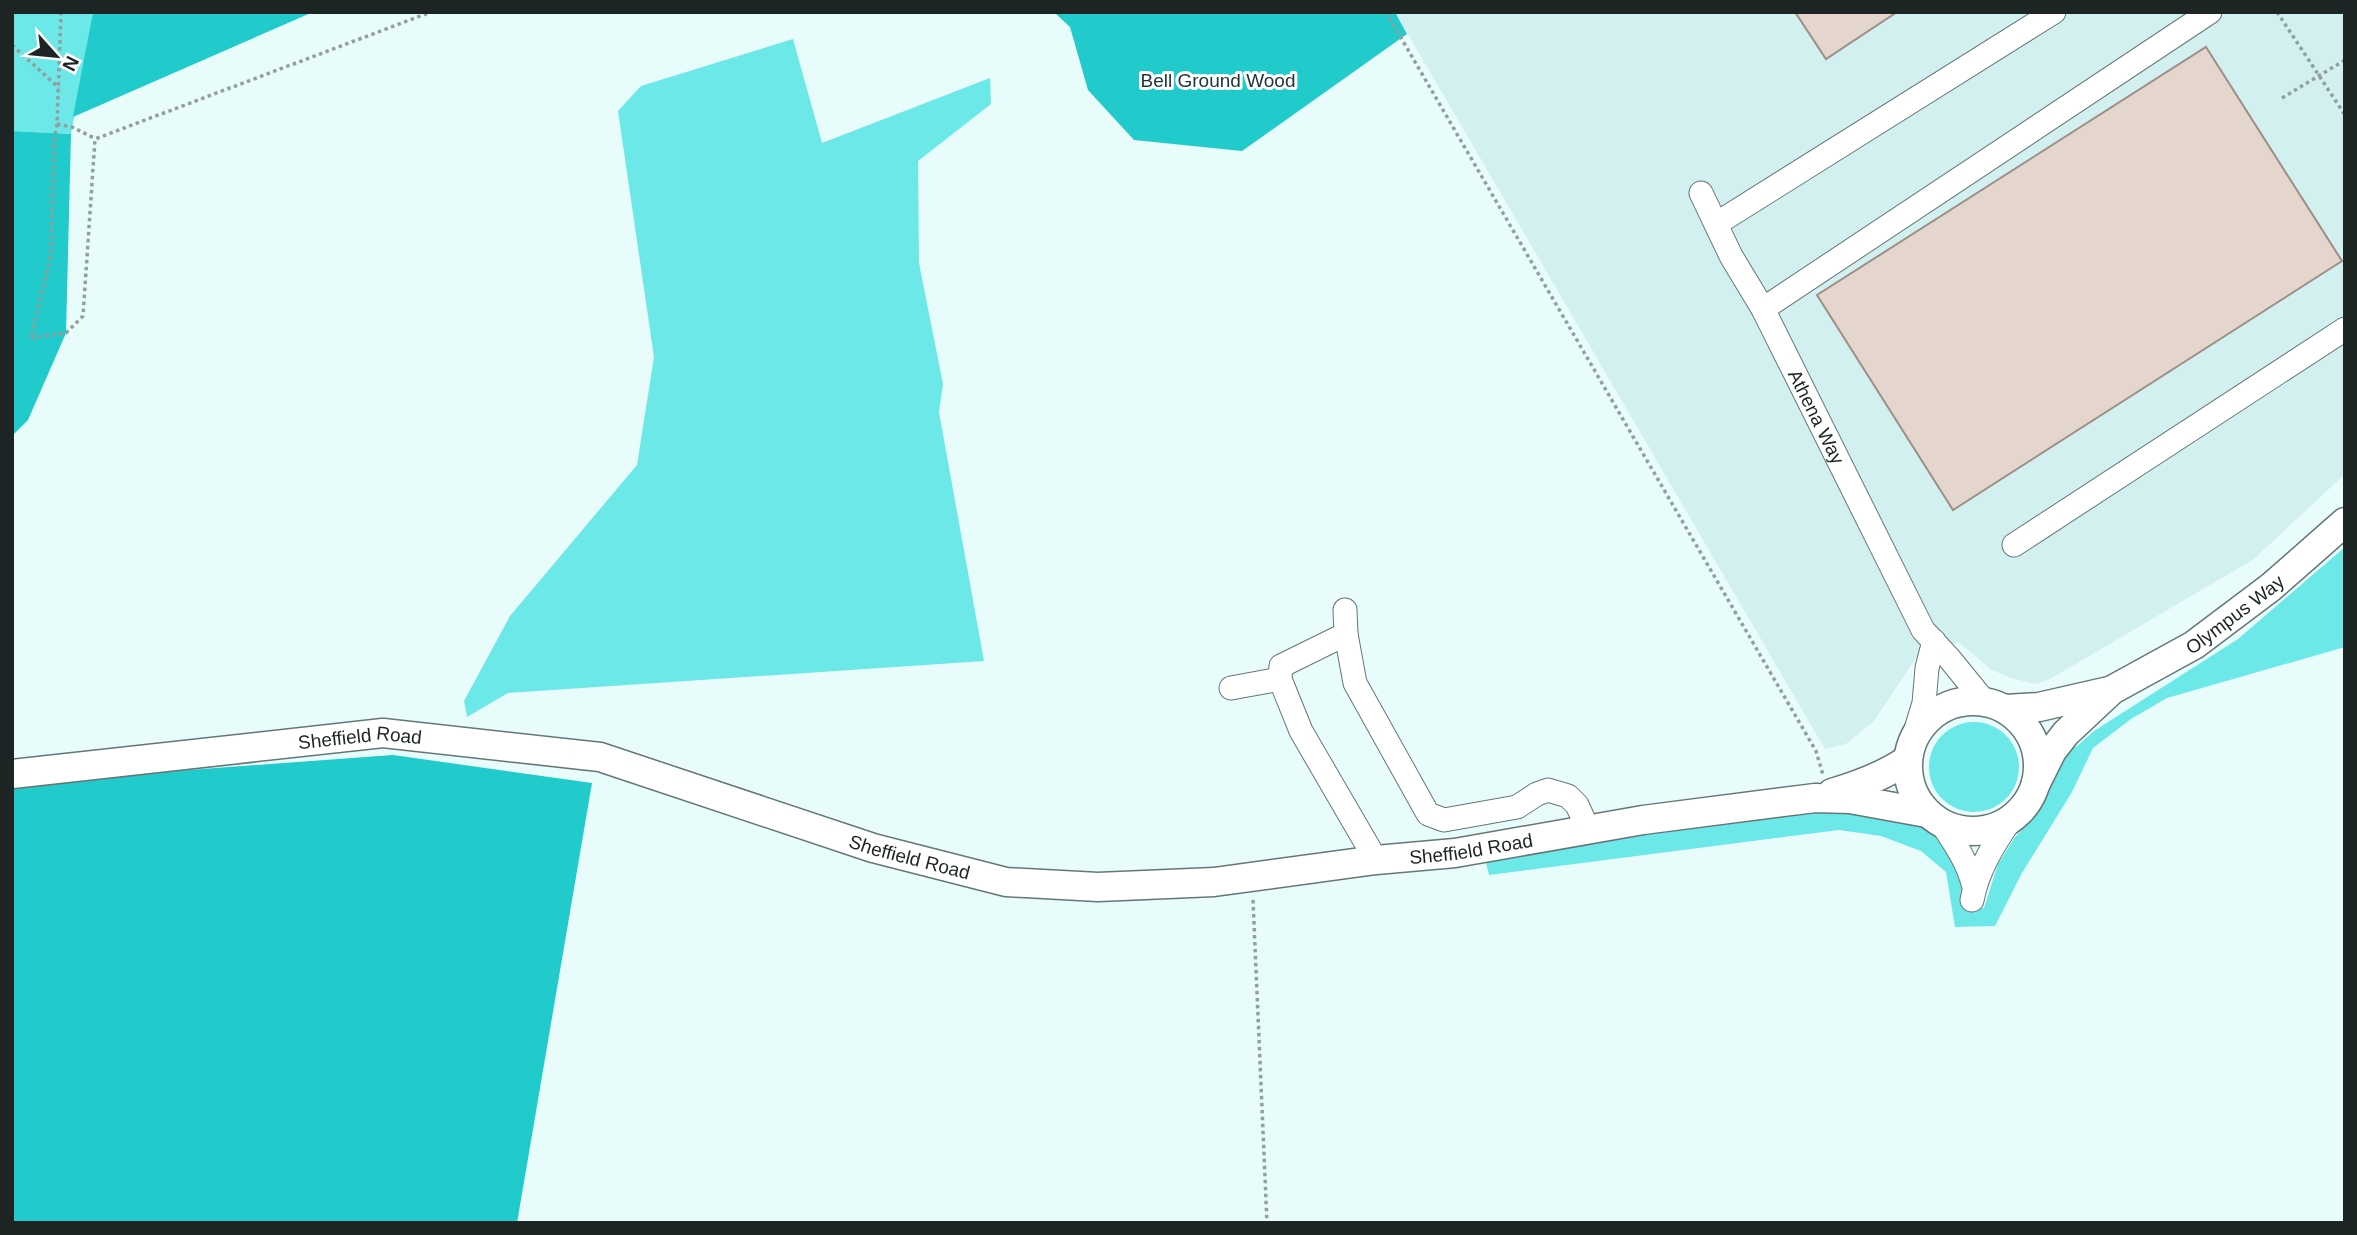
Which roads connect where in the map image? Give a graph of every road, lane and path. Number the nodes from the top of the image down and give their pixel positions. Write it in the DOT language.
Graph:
graph roads {
  1 [pos="61,12"];
  2 [pos="431,12"];
  3 [pos="1386,12"];
  4 [pos="2054,12"];
  5 [pos="2210,12"];
  6 [pos="2277,12"];
  7 [pos="12,45"];
  8 [pos="2345,60"];
  9 [pos="2318,76"];
  10 [pos="59,88"];
  11 [pos="2282,98"];
  12 [pos="2345,115"];
  13 [pos="57,124"];
  14 [pos="95,139"];
  15 [pos="1701,193"];
  16 [pos="1716,224"];
  17 [pos="1763,309"];
  18 [pos="2345,329"];
  19 [pos="2345,522"];
  20 [pos="2014,545"];
  21 [pos="1345,610"];
  22 [pos="1346,634"];
  23 [pos="1934,640"];
  24 [pos="1279,679"];
  25 [pos="1231,688"];
  26 [pos="2112,690"];
  27 [pos="1994,705"];
  28 [pos="1910,750"];
  29 [pos="12,774"];
  30 [pos="2036,783"];
  31 [pos="1822,796"];
  32 [pos="1935,818"];
  33 [pos="2011,818"];
  34 [pos="1588,829"];
  35 [pos="1376,860"];
  36 [pos="1253,877"];
  37 [pos="1267,1223"];
  1 -- 10 [label="path"];
  2 -- 14 [label="path"];
  3 -- 31 [label="path"];
  4 -- 16 [label="street"];
  5 -- 17 [label="street"];
  6 -- 9 [label="path"];
  7 -- 10 [label="path"];
  8 -- 9 [label="path"];
  9 -- 11 [label="path"];
  9 -- 12 [label="path"];
  10 -- 13 [label="path"];
  13 -- 14 [label="path"];
  13 -- 14 [label="path"];
  15 -- 16 [label="street, Athena Way"];
  16 -- 17 [label="street, Athena Way"];
  17 -- 23 [label="street, Athena Way"];
  18 -- 20 [label="street"];
  19 -- 26 [label="main road, Olympus Way"];
  21 -- 22 [label="street"];
  22 -- 24 [label="street"];
  22 -- 34 [label="street"];
  23 -- 27 [label="street, Athena Way"];
  23 -- 28 [label="street"];
  24 -- 25 [label="street"];
  24 -- 35 [label="street"];
  26 -- 27 [label="main road, Olympus Way"];
  26 -- 30 [label="main road, Olympus Way"];
  27 -- 28 [label="main road, Olympus Way"];
  27 -- 30 [label="main road"];
  28 -- 31 [label="main road, Sheffield Road"];
  28 -- 32 [label="main road"];
  29 -- 36 [label="main road, Sheffield Road"];
  30 -- 33 [label="main road, Olympus Way"];
  31 -- 32 [label="main road, Sheffield Road"];
  31 -- 34 [label="main road, Sheffield Road"];
  32 -- 33 [label="main road"];
  32 -- 33 [label="street"];
  34 -- 35 [label="main road, Sheffield Road"];
  35 -- 36 [label="main road, Sheffield Road"];
  36 -- 37 [label="path"];
}
